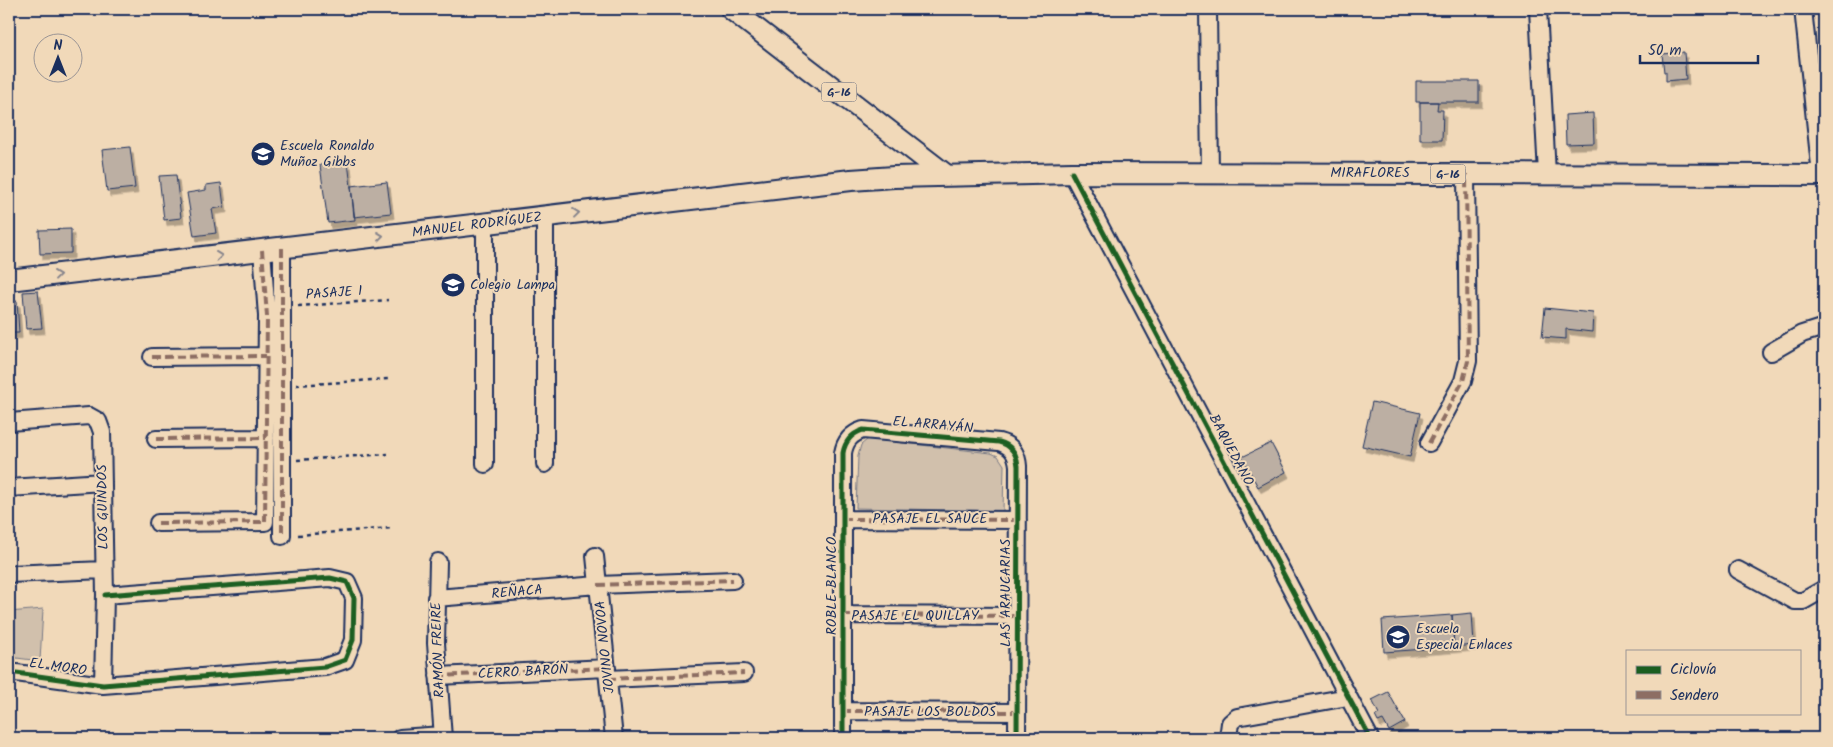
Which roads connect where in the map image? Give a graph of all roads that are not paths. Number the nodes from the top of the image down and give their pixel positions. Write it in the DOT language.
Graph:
graph roads {
  1 [pos="732,9"];
  2 [pos="1208,9"];
  3 [pos="1538,9"];
  4 [pos="1803,9"];
  5 [pos="1072,173"];
  6 [pos="1210,173"];
  7 [pos="1466,174"];
  8 [pos="1547,174"];
  9 [pos="946,175"];
  10 [pos="1822,175"];
  11 [pos="545,217"];
  12 [pos="484,224"];
  13 [pos="282,248"];
  14 [pos="262,250"];
  15 [pos="9,280"];
  16 [pos="1824,327"];
  17 [pos="1771,352"];
  18 [pos="152,356"];
  19 [pos="266,356"];
  20 [pos="9,422"];
  21 [pos="851,436"];
  22 [pos="266,438"];
  23 [pos="156,439"];
  24 [pos="1429,443"];
  25 [pos="1012,449"];
  26 [pos="485,464"];
  27 [pos="545,464"];
  28 [pos="103,482"];
  29 [pos="9,488"];
  30 [pos="843,519"];
  31 [pos="1018,520"];
  32 [pos="158,523"];
  33 [pos="282,536"];
  34 [pos="595,556"];
  35 [pos="438,562"];
  36 [pos="104,570"];
  37 [pos="1738,570"];
  38 [pos="9,574"];
  39 [pos="733,580"];
  40 [pos="598,585"];
  41 [pos="1824,589"];
  42 [pos="105,595"];
  43 [pos="436,598"];
  44 [pos="843,615"];
  45 [pos="1017,616"];
  46 [pos="9,672"];
  47 [pos="607,673"];
  48 [pos="744,673"];
  49 [pos="438,676"];
  50 [pos="103,685"];
  51 [pos="1348,697"];
  52 [pos="843,711"];
  53 [pos="1017,712"];
  54 [pos="442,737"];
  55 [pos="400,738"];
  56 [pos="614,738"];
  57 [pos="843,738"];
  58 [pos="1017,738"];
  59 [pos="1228,738"];
  60 [pos="1370,738"];
  1 -- 9 [label="main road, G-16"];
  2 -- 6 [label="street"];
  3 -- 8 [label="street"];
  4 -- 10 [label="street"];
  5 -- 6 [label="main road, MIRAFLORES / G-16"];
  5 -- 9 [label="main road, MIRAFLORES / G-16"];
  5 -- 51 [label="street, BAQUEDANO"];
  6 -- 7 [label="main road, MIRAFLORES / G-16"];
  7 -- 8 [label="main road, MIRAFLORES / G-16"];
  7 -- 24 [label="street"];
  8 -- 10 [label="main road, MIRAFLORES / G-16"];
  11 -- 9 [label="main road, MANUEL RODRÍGUEZ, one-way"];
  11 -- 12 [label="main road, MANUEL RODRÍGUEZ"];
  11 -- 27 [label="street"];
  13 -- 12 [label="main road, MANUEL RODRÍGUEZ, one-way"];
  12 -- 26 [label="street"];
  13 -- 14 [label="main road, MANUEL RODRÍGUEZ"];
  13 -- 33 [label="street"];
  15 -- 14 [label="main road, MANUEL RODRÍGUEZ, one-way"];
  14 -- 19 [label="street"];
  16 -- 17 [label="street"];
  18 -- 19 [label="street"];
  19 -- 22 [label="street"];
  20 -- 28 [label="street, LOS GUINDOS"];
  21 -- 25 [label="street, EL ARRAYÁN"];
  21 -- 30 [label="street, ROBLE BLANCO"];
  22 -- 23 [label="street"];
  22 -- 32 [label="street"];
  25 -- 31 [label="street, LAS ARAUCARIAS"];
  28 -- 29 [label="street"];
  28 -- 36 [label="street, LOS GUINDOS"];
  30 -- 31 [label="street, PASAJE EL SAUCE"];
  30 -- 44 [label="street, ROBLE BLANCO"];
  31 -- 45 [label="street, LAS ARAUCARIAS"];
  34 -- 40 [label="street, JOVINO NOVOA"];
  35 -- 43 [label="street, RAMÓN FREIRE"];
  36 -- 38 [label="street"];
  36 -- 42 [label="street, LOS GUINDOS"];
  37 -- 41 [label="street"];
  39 -- 40 [label="street, REÑACA"];
  40 -- 43 [label="street, REÑACA"];
  40 -- 47 [label="street, JOVINO NOVOA"];
  42 -- 50 [label="street, LOS GUINDOS"];
  42 -- 50 [label="street, EL MORO"];
  43 -- 49 [label="street, RAMÓN FREIRE"];
  44 -- 45 [label="street, PASAJE EL QUILLAY"];
  44 -- 52 [label="street, ROBLE BLANCO"];
  45 -- 53 [label="street, LAS ARAUCARIAS"];
  46 -- 50 [label="street, EL MORO"];
  47 -- 48 [label="street, CERRO BARÓN"];
  47 -- 49 [label="street, CERRO BARÓN"];
  47 -- 56 [label="street, JOVINO NOVOA"];
  49 -- 54 [label="street, RAMÓN FREIRE"];
  51 -- 59 [label="street"];
  51 -- 60 [label="street, BAQUEDANO"];
  52 -- 53 [label="street, PASAJE LOS BOLDOS"];
  52 -- 57 [label="street, ROBLE BLANCO"];
  53 -- 58 [label="street, LAS ARAUCARIAS"];
  54 -- 55 [label="street"];
}
